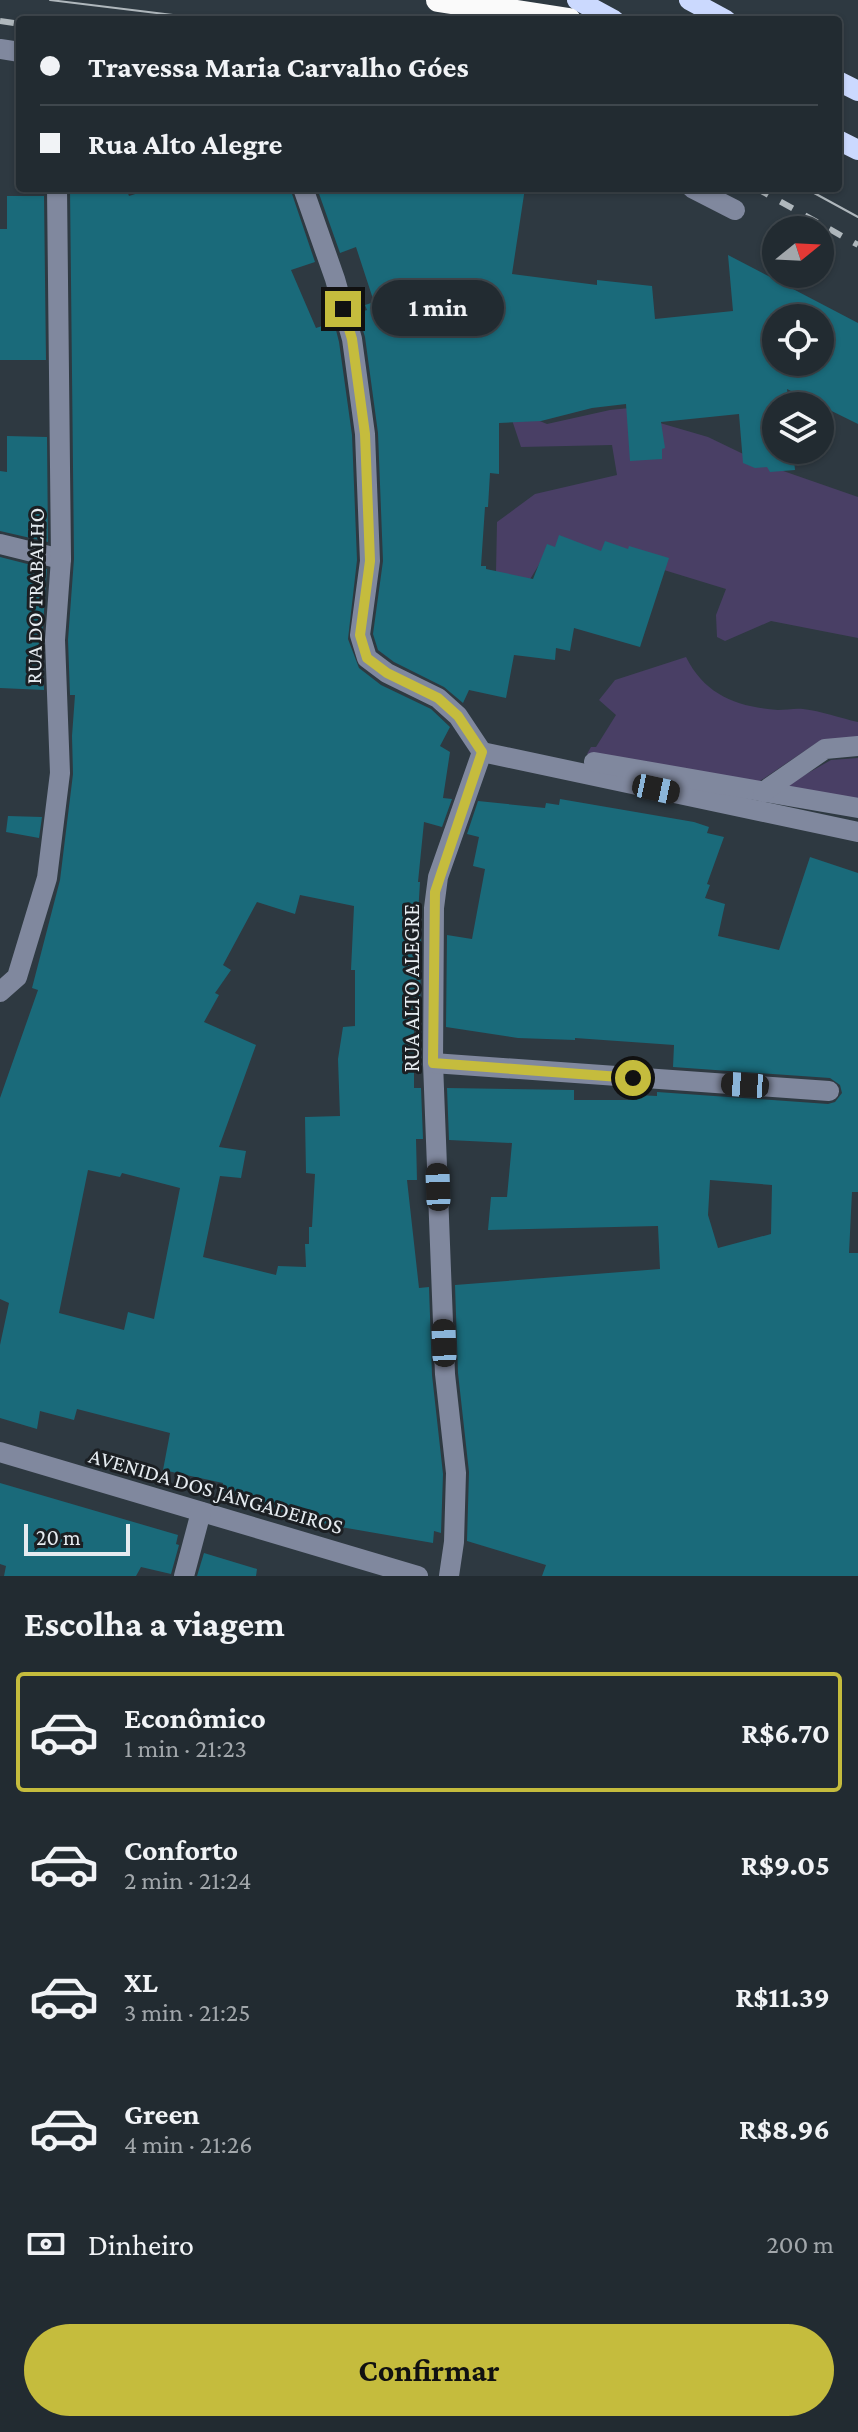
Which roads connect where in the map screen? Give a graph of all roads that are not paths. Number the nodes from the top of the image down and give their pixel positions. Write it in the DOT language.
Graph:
graph roads {
  1 [pos="438,0"];
  2 [pos="577,0"];
  3 [pos="689,0"];
  4 [pos="543,16"];
  5 [pos="607,16"];
  6 [pos="719,16"];
  7 [pos="57,192"];
  8 [pos="304,192"];
  9 [pos="700,192"];
  10 [pos="735,210"];
  11 [pos="0,544"];
  12 [pos="61,559"];
  13 [pos="858,746"];
  14 [pos="482,752"];
  15 [pos="589,761"];
  16 [pos="763,792"];
  17 [pos="858,808"];
  18 [pos="858,832"];
  19 [pos="0,992"];
  20 [pos="433,1063"];
  21 [pos="829,1091"];
  22 [pos="0,1452"];
  23 [pos="201,1512"];
  24 [pos="184,1576"];
  25 [pos="418,1576"];
  26 [pos="449,1576"];
  1 -- 4 [label="highway"];
  2 -- 5 [label="main road"];
  3 -- 6 [label="main road"];
  7 -- 12 [label="street, RUA DO TRABALHO"];
  8 -- 14 [label="street"];
  9 -- 10 [label="street"];
  11 -- 12 [label="street"];
  12 -- 19 [label="street, RUA DO TRABALHO"];
  13 -- 16 [label="street"];
  14 -- 18 [label="street"];
  14 -- 20 [label="street, RUA ALTO ALEGRE"];
  15 -- 16 [label="street"];
  16 -- 17 [label="street"];
  20 -- 21 [label="street"];
  20 -- 26 [label="street, RUA ALTO ALEGRE"];
  22 -- 23 [label="street, AVENIDA DOS JANGADEIROS"];
  23 -- 24 [label="street"];
  23 -- 25 [label="street, AVENIDA DOS JANGADEIROS"];
}
